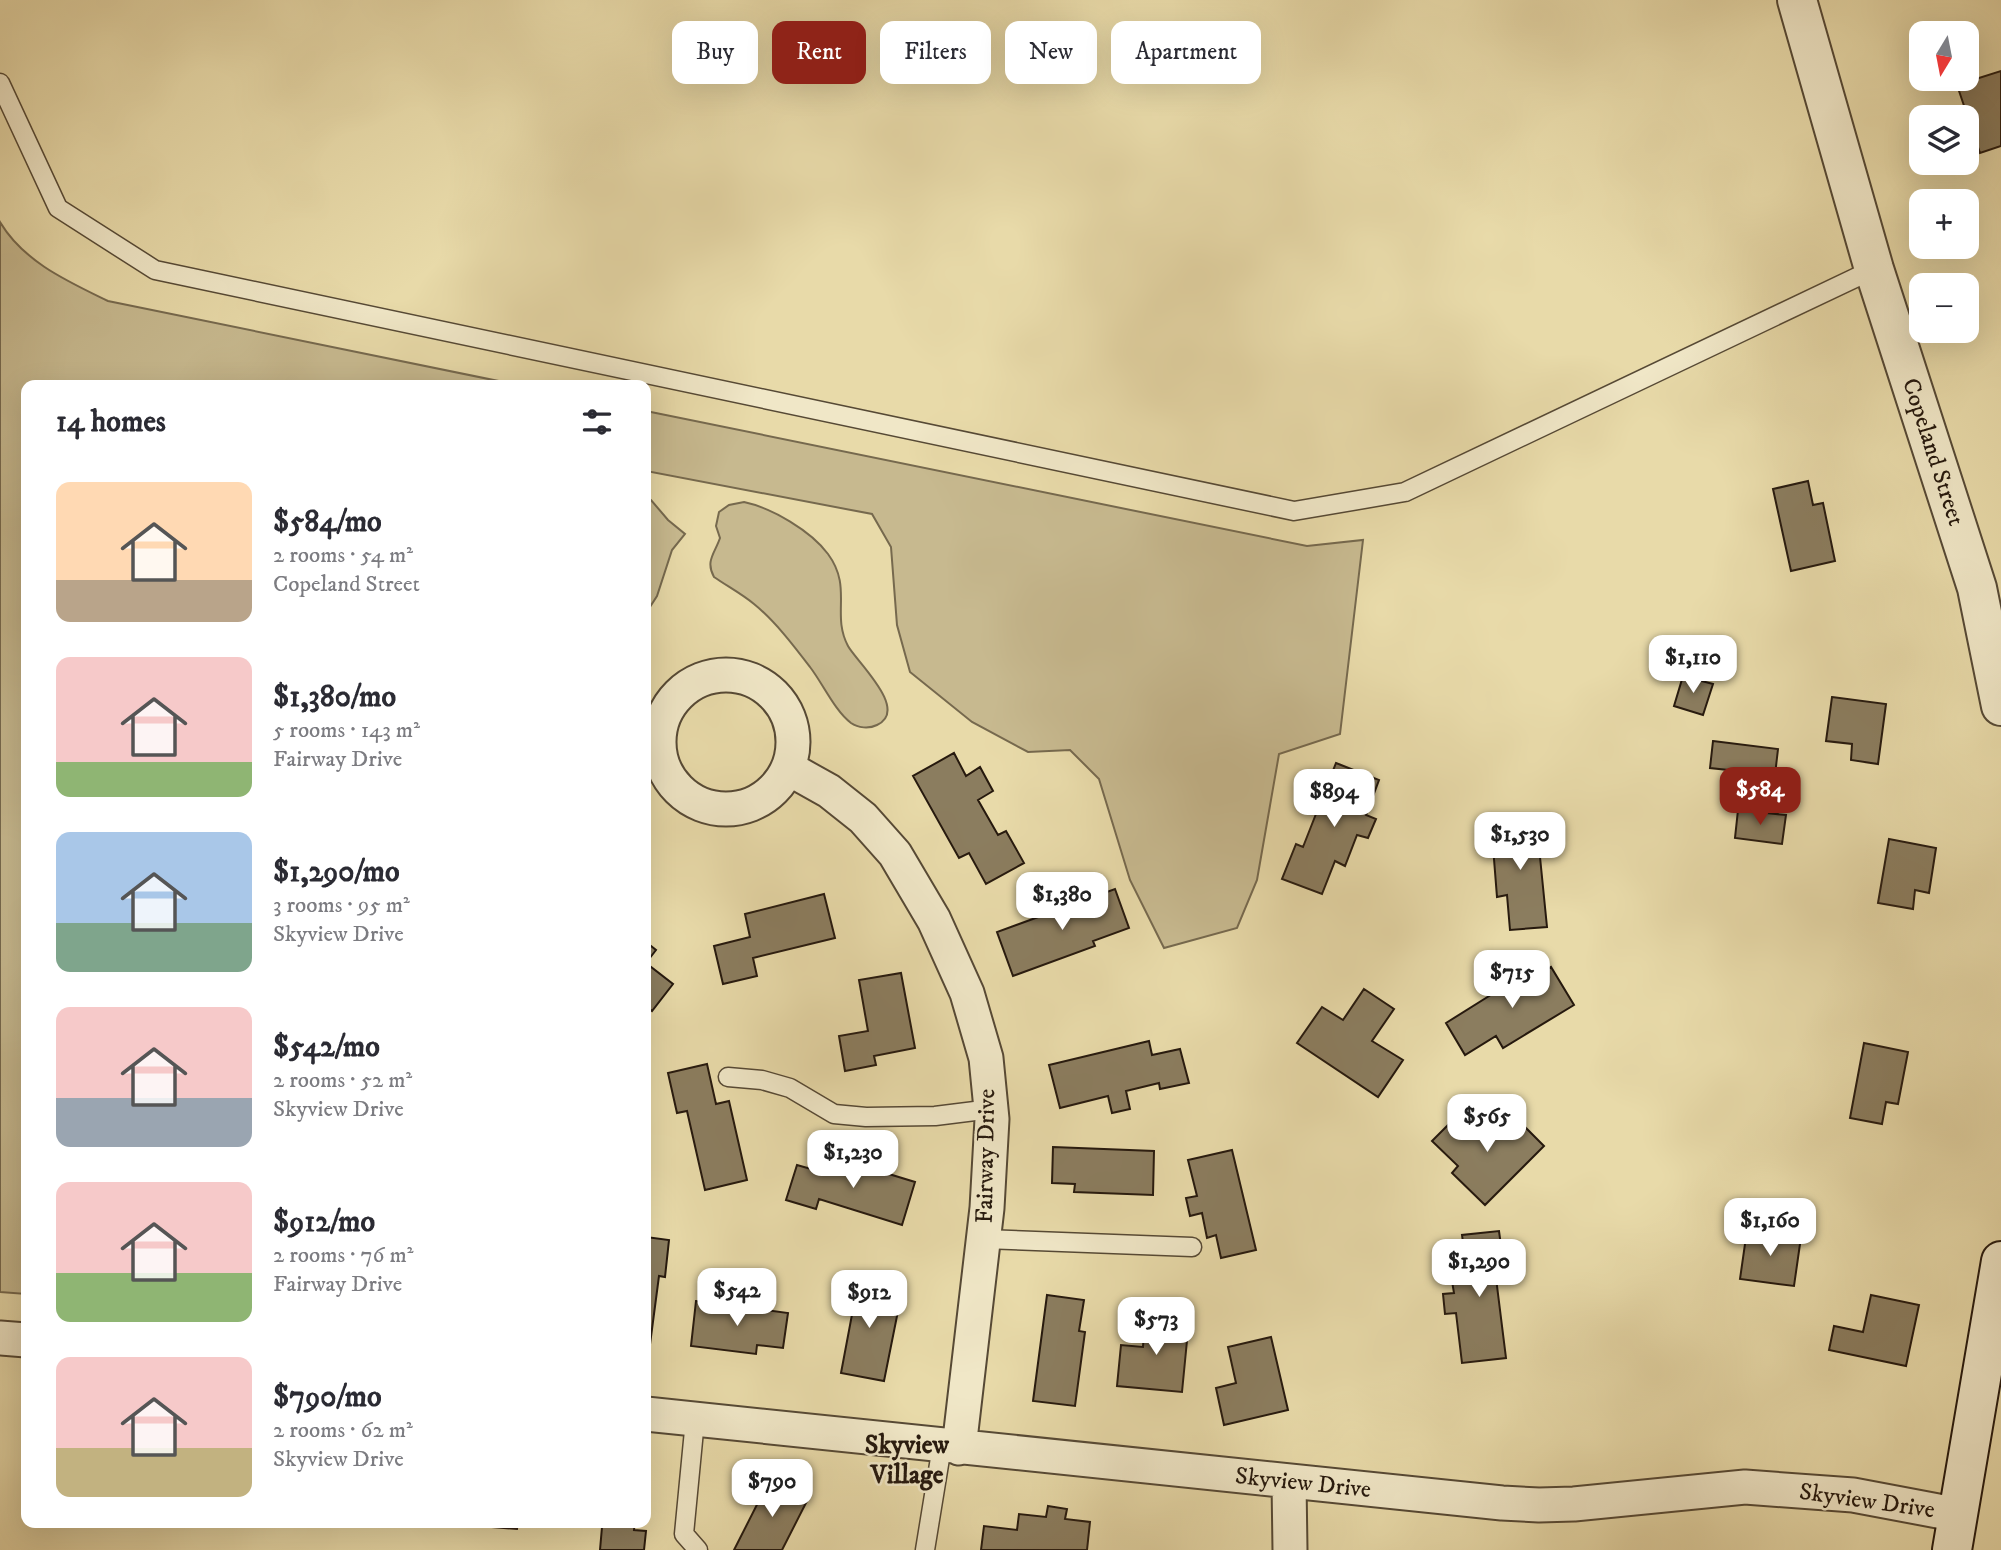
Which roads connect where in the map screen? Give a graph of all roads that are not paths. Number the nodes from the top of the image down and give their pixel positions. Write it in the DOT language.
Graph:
graph roads {
  1 [pos="1797,0"];
  2 [pos="0,83"];
  3 [pos="1874,269"];
  4 [pos="1989,591"];
  5 [pos="2001,706"];
  6 [pos="788,768"];
  7 [pos="728,1077"];
  8 [pos="991,1108"];
  9 [pos="984,1240"];
  10 [pos="1192,1247"];
  11 [pos="2001,1261"];
  12 [pos="0,1338"];
  13 [pos="21,1340"];
  14 [pos="651,1416"];
  15 [pos="695,1420"];
  16 [pos="951,1447"];
  17 [pos="1289,1482"];
  18 [pos="1956,1532"];
  19 [pos="698,1550"];
  20 [pos="925,1550"];
  21 [pos="1290,1550"];
  1 -- 3 [label="street, Copeland Street"];
  2 -- 3 [label="lane"];
  3 -- 4 [label="street, Copeland Street"];
  4 -- 5 [label="street, Copeland Street"];
  6 -- 6 [label="street"];
  6 -- 8 [label="street, Fairway Drive"];
  7 -- 8 [label="lane"];
  8 -- 9 [label="street, Fairway Drive"];
  9 -- 10 [label="lane"];
  9 -- 16 [label="street, Fairway Drive"];
  11 -- 18 [label="street"];
  12 -- 13 [label="street"];
  14 -- 15 [label="street, Skyview Drive"];
  15 -- 16 [label="street, Skyview Drive"];
  15 -- 19 [label="lane"];
  16 -- 17 [label="street, Skyview Drive"];
  16 -- 20 [label="lane"];
  17 -- 18 [label="street, Skyview Drive"];
  17 -- 21 [label="street"];
}
